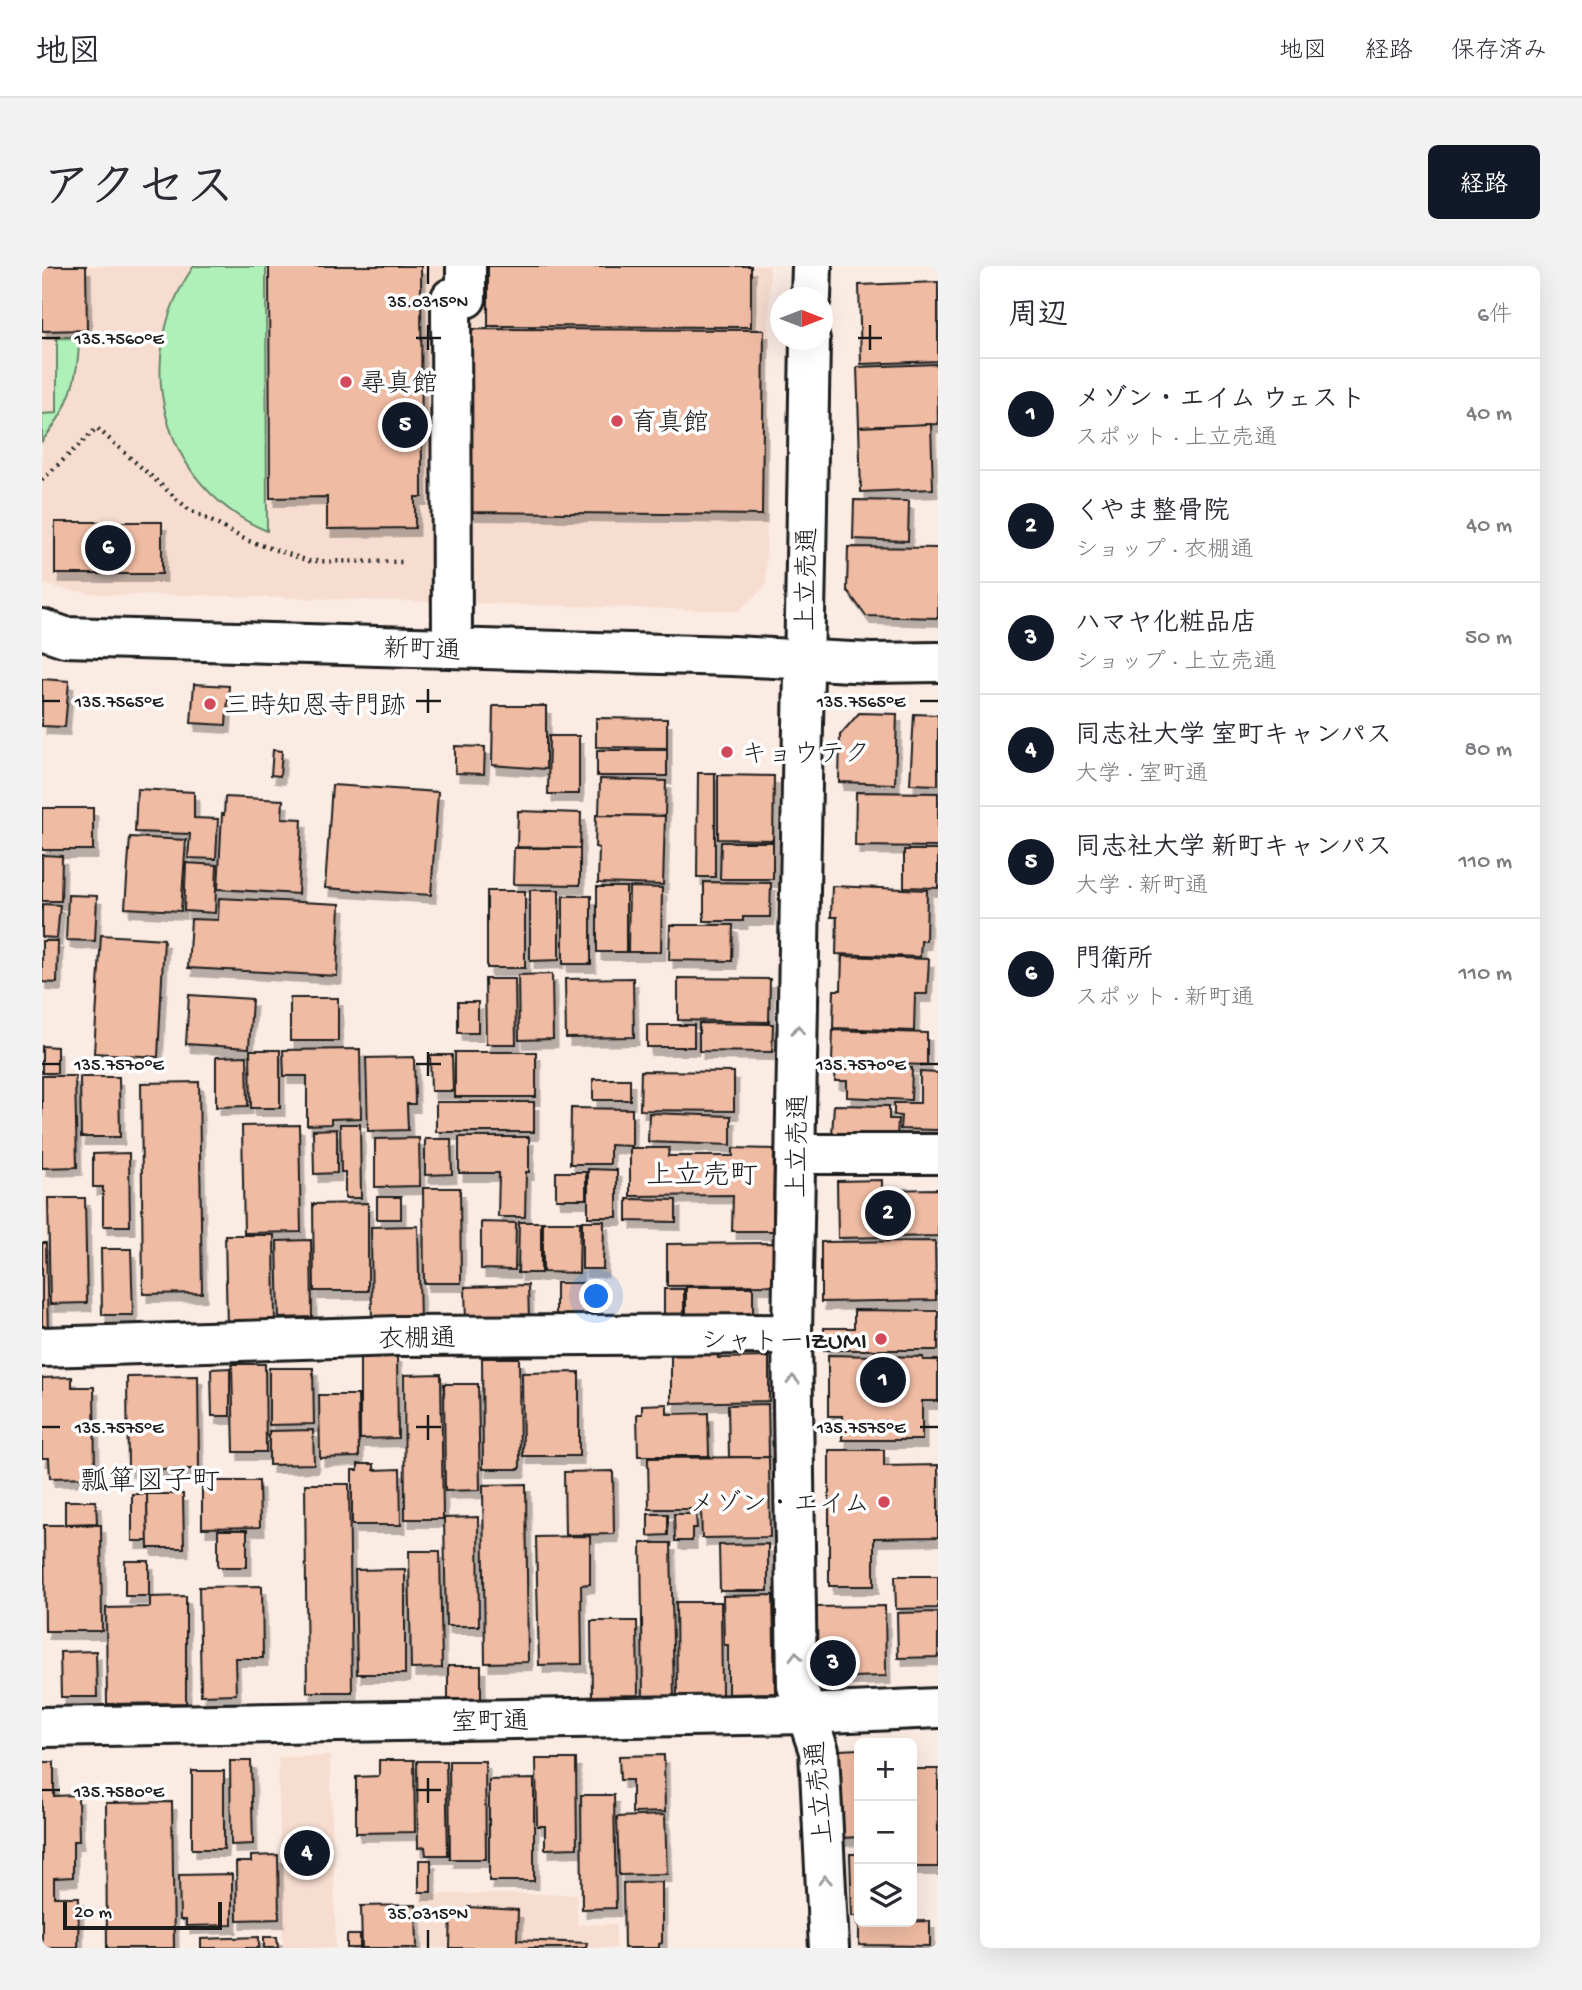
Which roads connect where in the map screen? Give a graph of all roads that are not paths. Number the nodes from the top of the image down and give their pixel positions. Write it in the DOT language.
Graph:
graph roads {
  1 [pos="466,266"];
  2 [pos="812,266"];
  3 [pos="811,287"];
  4 [pos="810,350"];
  5 [pos="42,629"];
  6 [pos="452,649"];
  7 [pos="804,659"];
  8 [pos="938,662"];
  9 [pos="796,1154"];
  10 [pos="938,1154"];
  11 [pos="792,1334"];
  12 [pos="42,1347"];
  13 [pos="938,1708"];
  14 [pos="807,1714"];
  15 [pos="42,1727"];
  16 [pos="829,1948"];
  1 -- 6 [label="street"];
  2 -- 3 [label="street"];
  4 -- 7 [label="street, 上立売通"];
  5 -- 6 [label="street, 新町通"];
  6 -- 7 [label="street, 新町通"];
  7 -- 8 [label="street, 新町通"];
  9 -- 7 [label="street, 上立売通, one-way"];
  9 -- 10 [label="street"];
  9 -- 11 [label="street, 上立売通"];
  11 -- 12 [label="street, 衣棚通"];
  14 -- 11 [label="street, 上立売通, one-way"];
  13 -- 14 [label="street, 室町通"];
  14 -- 15 [label="street, 室町通"];
  16 -- 14 [label="street, 上立売通, one-way"];
}
